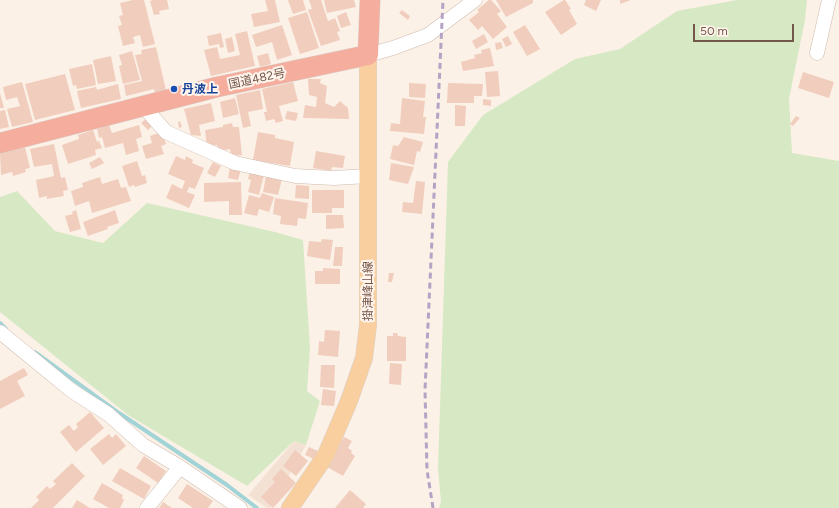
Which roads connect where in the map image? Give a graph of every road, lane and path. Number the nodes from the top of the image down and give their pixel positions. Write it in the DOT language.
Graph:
graph roads {
  1 [pos="370,0"];
  2 [pos="475,0"];
  3 [pos="829,0"];
  4 [pos="817,53"];
  5 [pos="368,55"];
  6 [pos="143,106"];
  7 [pos="0,143"];
  8 [pos="368,176"];
  9 [pos="0,332"];
  10 [pos="180,467"];
  11 [pos="147,508"];
  12 [pos="240,508"];
  13 [pos="290,508"];
  1 -- 5 [label="highway"];
  2 -- 5 [label="street"];
  3 -- 4 [label="street"];
  5 -- 6 [label="highway, 国道482号"];
  5 -- 8 [label="main road, 掛津峰山線"];
  6 -- 7 [label="highway, 国道482号"];
  6 -- 8 [label="street"];
  8 -- 13 [label="main road, 掛津峰山線"];
  9 -- 10 [label="street"];
  10 -- 11 [label="street"];
  10 -- 12 [label="street"];
}
